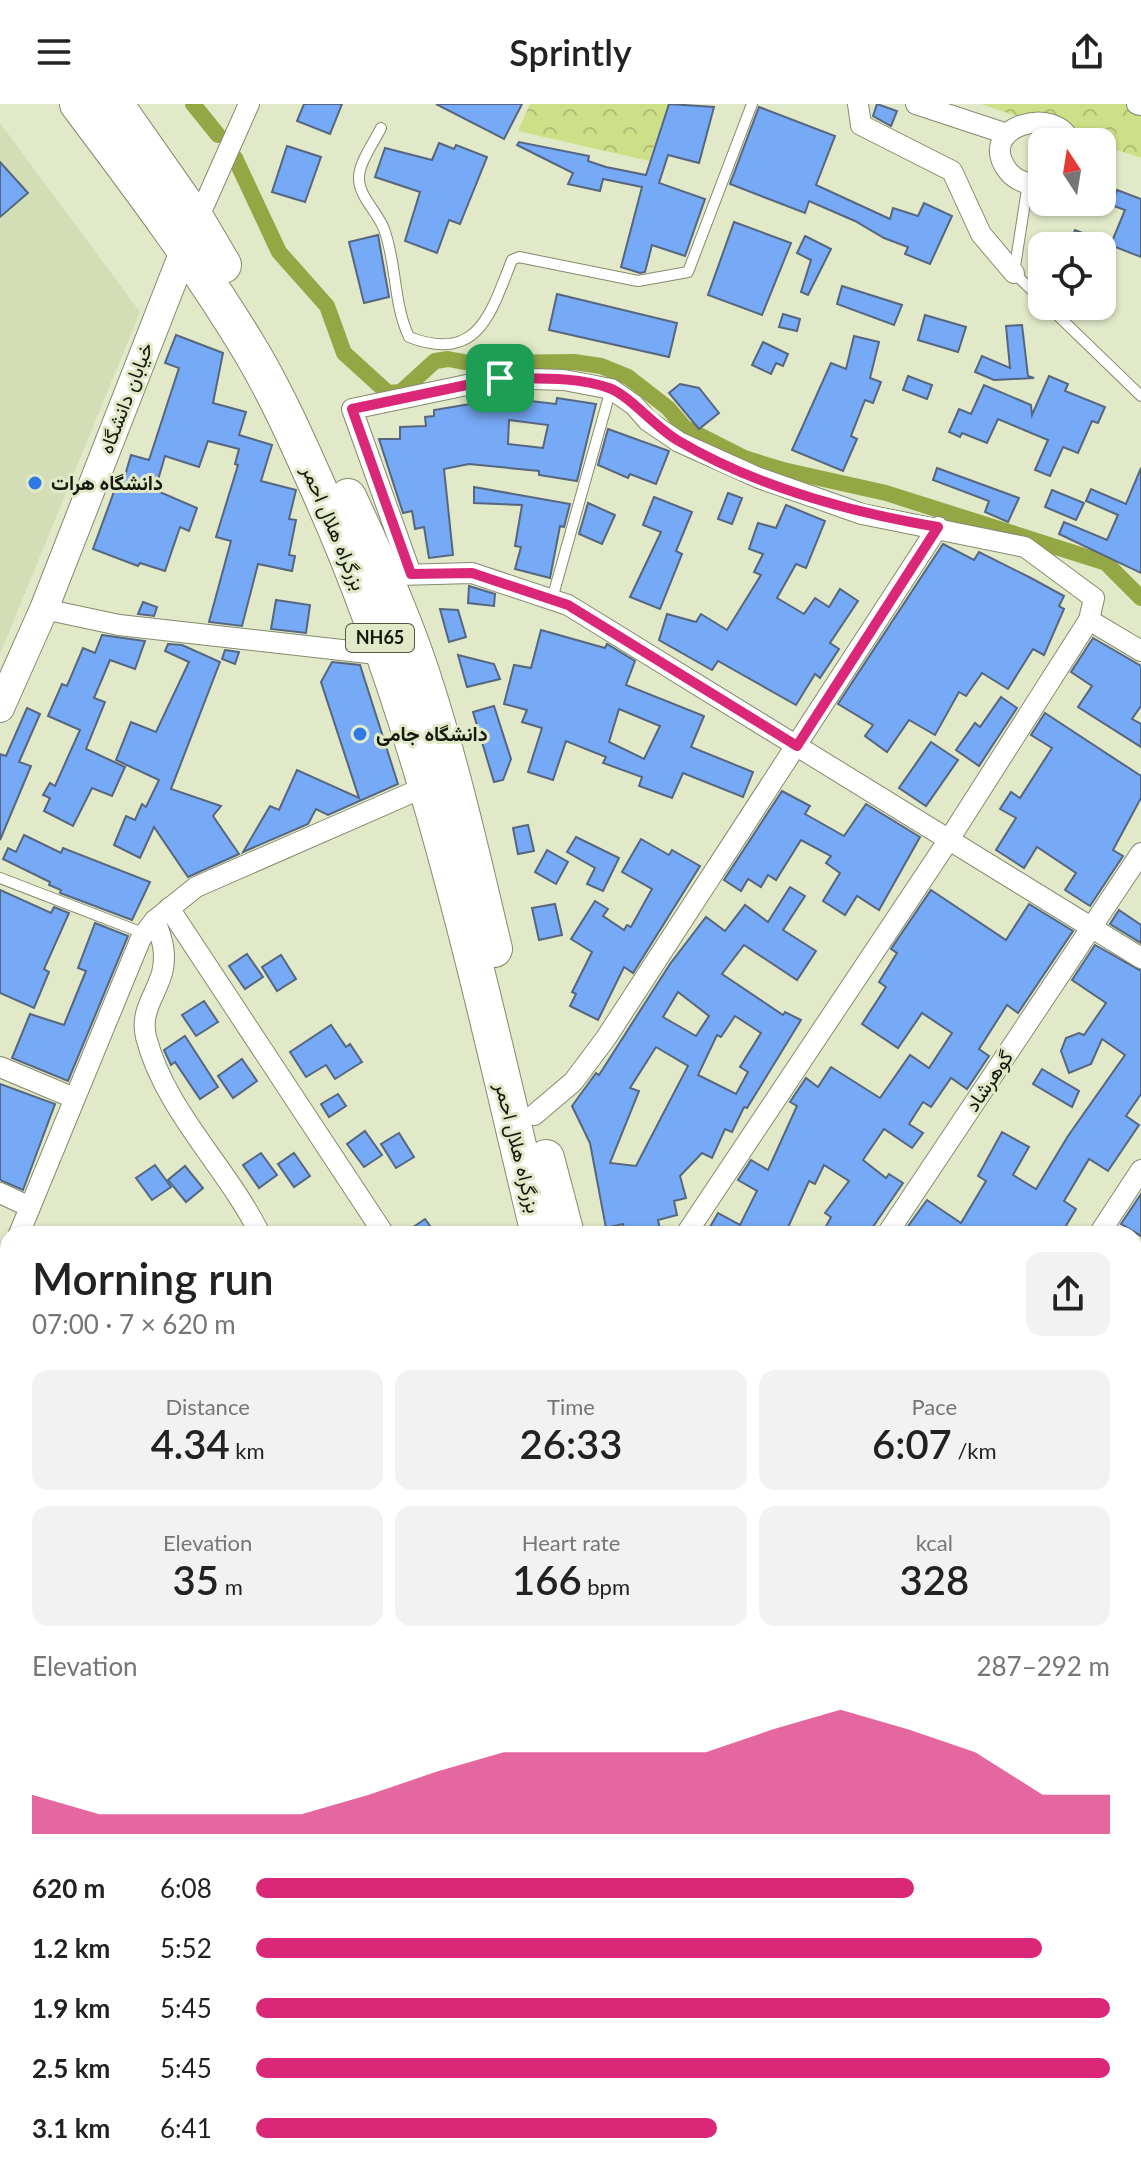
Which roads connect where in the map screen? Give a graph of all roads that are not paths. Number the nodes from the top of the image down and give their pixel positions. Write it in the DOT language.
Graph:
graph roads {
  1 [pos="78,104"];
  2 [pos="115,104"];
  3 [pos="249,104"];
  4 [pos="752,104"];
  5 [pos="858,104"];
  6 [pos="916,104"];
  7 [pos="381,128"];
  8 [pos="1064,128"];
  9 [pos="1004,133"];
  10 [pos="1028,181"];
  11 [pos="1028,213"];
  12 [pos="191,235"];
  13 [pos="1014,273"];
  14 [pos="1028,286"];
  15 [pos="1062,320"];
  16 [pos="611,389"];
  17 [pos="1141,396"];
  18 [pos="938,527"];
  19 [pos="398,575"];
  20 [pos="552,599"];
  21 [pos="44,609"];
  22 [pos="1089,620"];
  23 [pos="1141,651"];
  24 [pos="386,655"];
  25 [pos="0,708"];
  26 [pos="797,746"];
  27 [pos="427,786"];
  28 [pos="948,841"];
  29 [pos="1141,853"];
  30 [pos="0,878"];
  31 [pos="156,920"];
  32 [pos="1092,928"];
  33 [pos="1141,958"];
  34 [pos="0,1067"];
  35 [pos="74,1098"];
  36 [pos="534,1115"];
  37 [pos="1141,1170"];
  38 [pos="0,1193"];
  39 [pos="30,1207"];
  40 [pos="22,1226"];
  41 [pos="255,1226"];
  42 [pos="378,1226"];
  43 [pos="543,1226"];
  44 [pos="544,1226"];
  45 [pos="691,1226"];
  46 [pos="892,1226"];
  47 [pos="1104,1226"];
  1 -- 12 [label="highway, بزرگراه هلال احمر / NH65"];
  2 -- 12 [label="highway, بزرگراه هلال احمر / NH65"];
  3 -- 12 [label="street"];
  4 -- 7 [label="lane"];
  5 -- 13 [label="street"];
  6 -- 9 [label="street"];
  8 -- 9 [label="street"];
  9 -- 10 [label="street"];
  11 -- 13 [label="lane"];
  12 -- 19 [label="highway, بزرگراه هلال احمر / NH65"];
  12 -- 21 [label="street, خیابان دانشگاه"];
  12 -- 24 [label="highway, بزرگراه هلال احمر / NH65"];
  13 -- 14 [label="lane"];
  15 -- 17 [label="lane"];
  16 -- 18 [label="street"];
  16 -- 19 [label="street"];
  16 -- 20 [label="lane"];
  18 -- 22 [label="street"];
  18 -- 26 [label="street"];
  19 -- 20 [label="street"];
  19 -- 36 [label="highway, بزرگراه هلال احمر / NH65"];
  20 -- 26 [label="street"];
  21 -- 24 [label="street"];
  21 -- 25 [label="street, خیابان دانشگاه"];
  22 -- 23 [label="street"];
  22 -- 28 [label="street"];
  24 -- 27 [label="highway, بزرگراه هلال احمر / NH65"];
  26 -- 28 [label="street"];
  26 -- 36 [label="street"];
  27 -- 31 [label="street"];
  27 -- 43 [label="highway, بزرگراه هلال احمر / NH65"];
  28 -- 32 [label="street"];
  28 -- 45 [label="street"];
  29 -- 32 [label="street, گوهرشاد"];
  30 -- 31 [label="lane"];
  31 -- 35 [label="street"];
  31 -- 41 [label="street"];
  31 -- 42 [label="street"];
  32 -- 33 [label="street"];
  32 -- 46 [label="street, گوهرشاد"];
  34 -- 35 [label="street"];
  35 -- 39 [label="street"];
  36 -- 44 [label="highway, بزرگراه هلال احمر / NH65"];
  37 -- 47 [label="street"];
  38 -- 39 [label="street"];
  39 -- 40 [label="street"];
}
